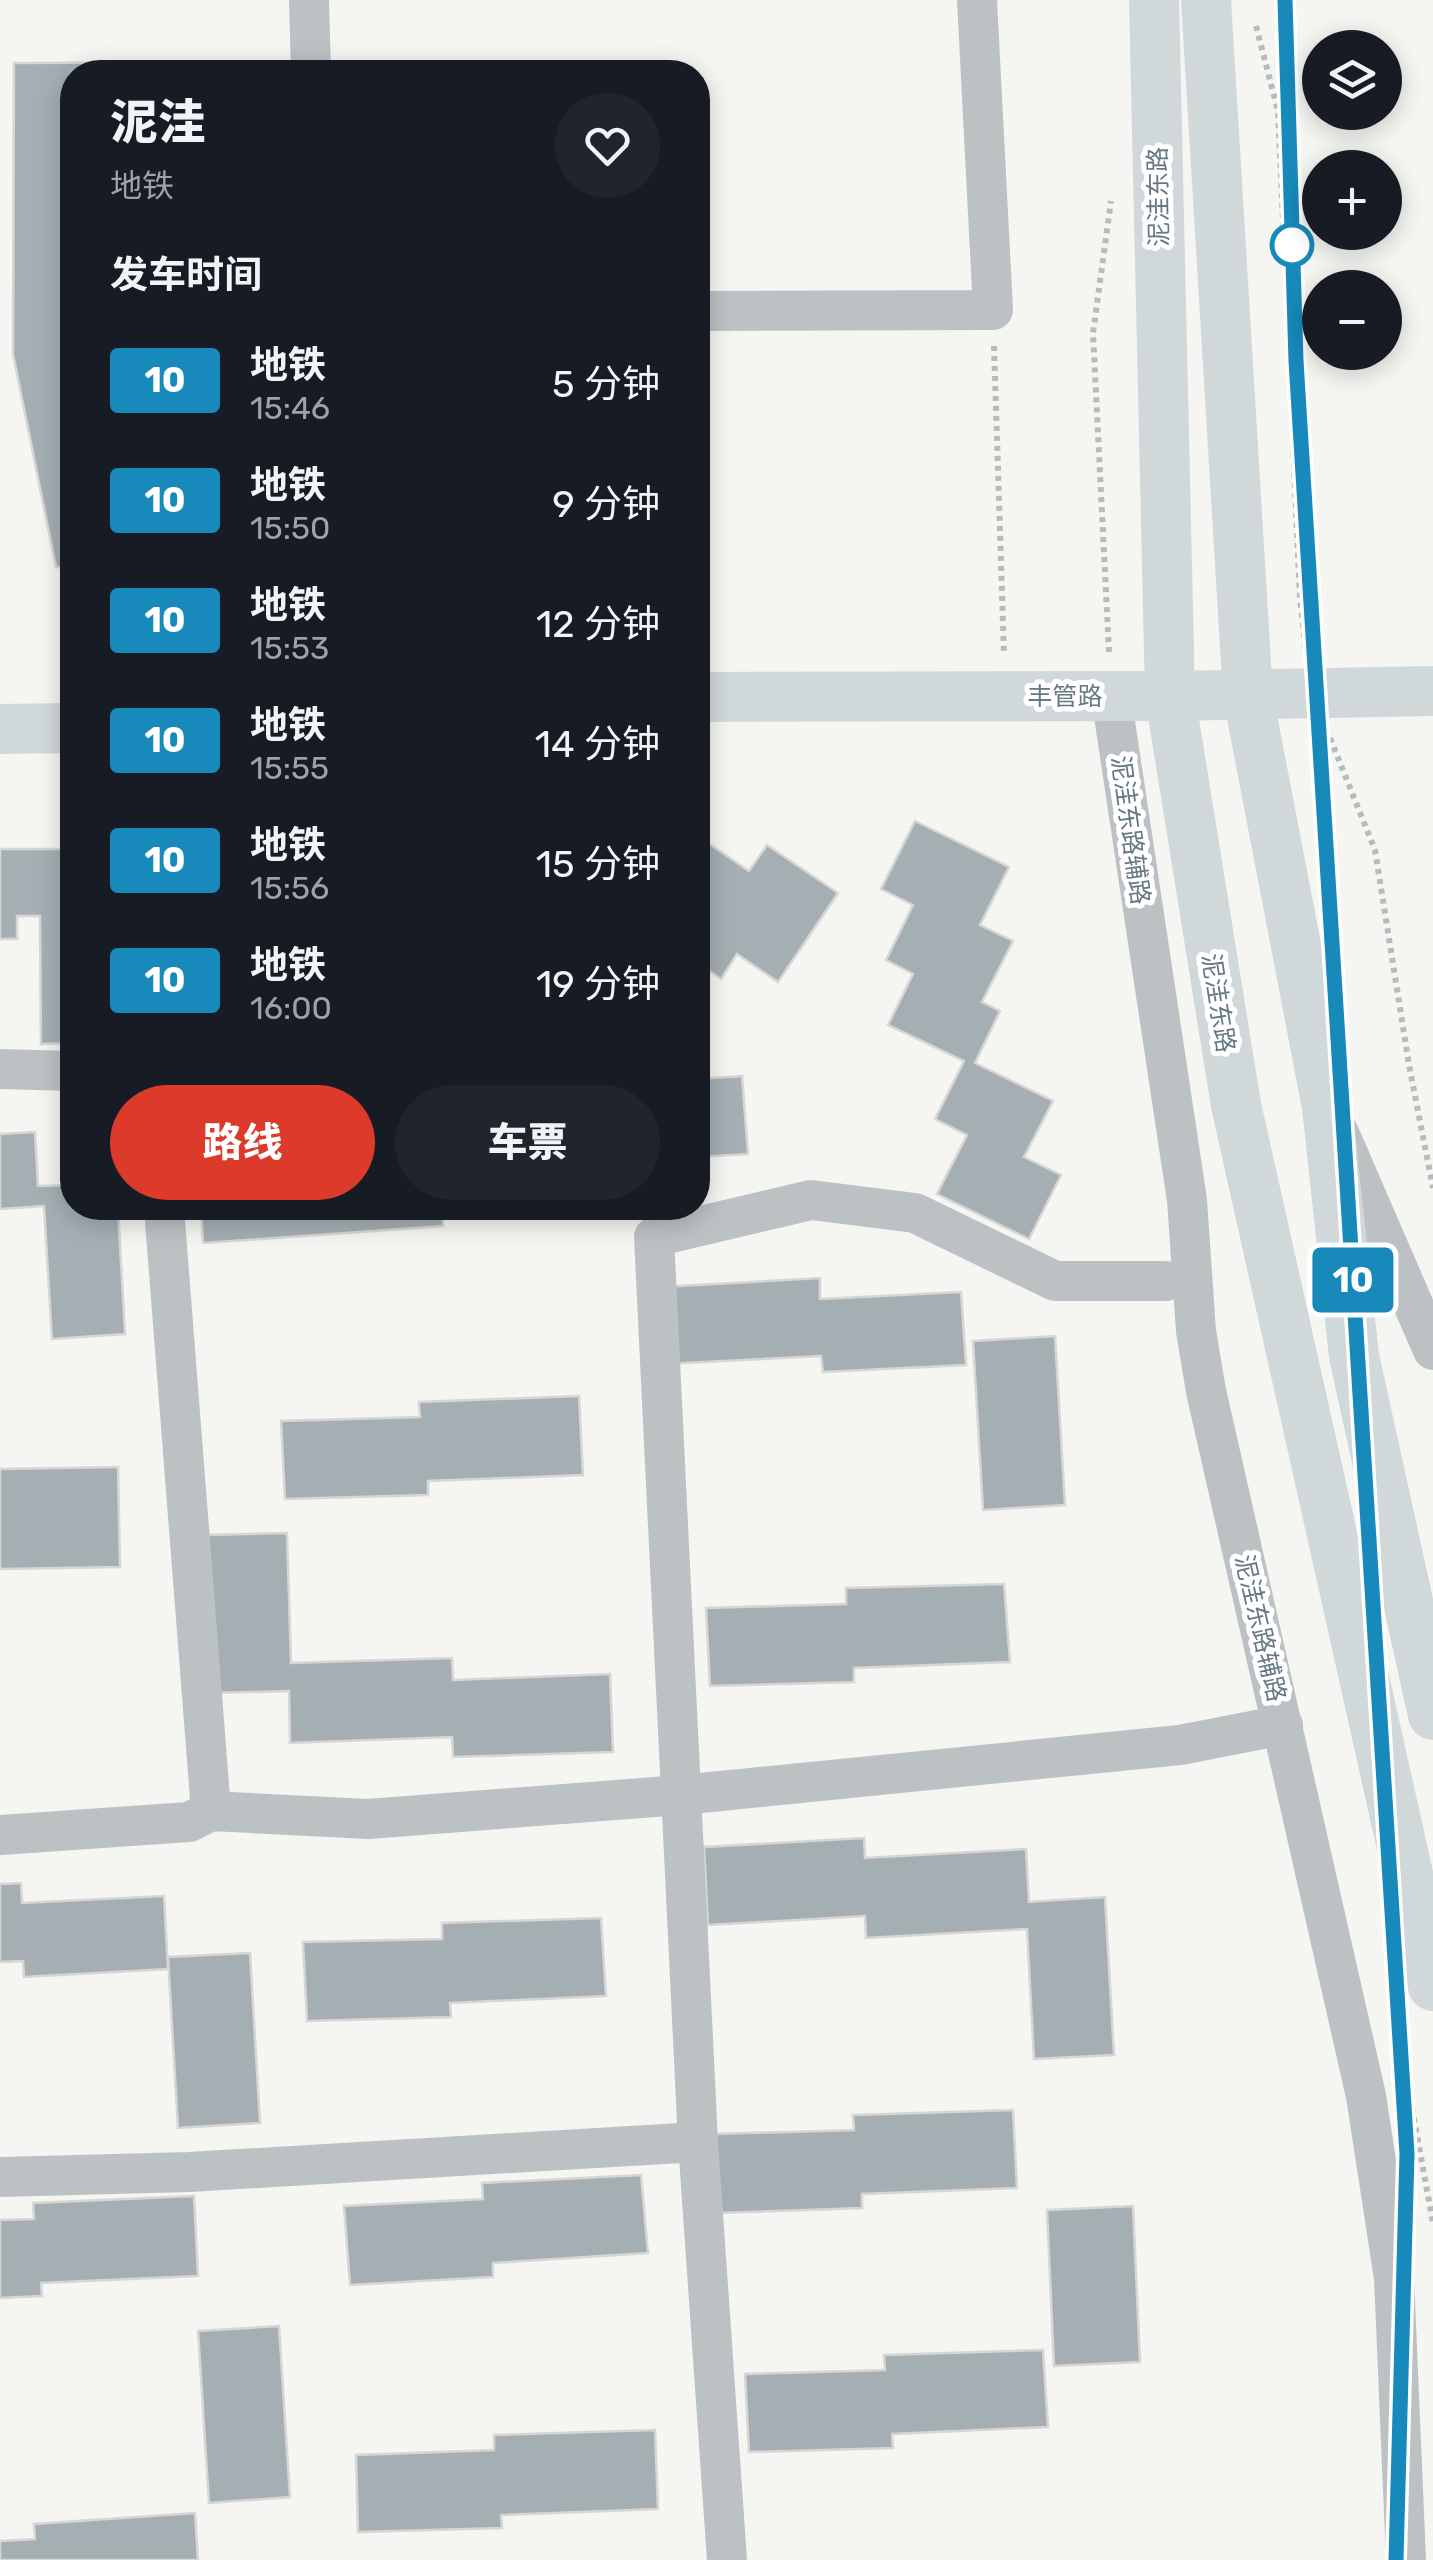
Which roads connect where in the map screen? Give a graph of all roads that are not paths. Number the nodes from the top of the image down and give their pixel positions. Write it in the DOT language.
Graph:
graph roads {
  1 [pos="309,0"];
  2 [pos="977,0"];
  3 [pos="1154,0"];
  4 [pos="1206,0"];
  5 [pos="311,60"];
  6 [pos="710,311"];
  7 [pos="1433,691"];
  8 [pos="710,698"];
  9 [pos="60,700"];
  10 [pos="0,701"];
  11 [pos="1317,706"];
  12 [pos="1113,708"];
  13 [pos="1172,708"];
  14 [pos="1250,708"];
  15 [pos="1433,718"];
  16 [pos="710,724"];
  17 [pos="60,728"];
  18 [pos="0,729"];
  19 [pos="0,1068"];
  20 [pos="60,1070"];
  21 [pos="1327,1107"];
  22 [pos="165,1220"];
  23 [pos="1166,1281"];
  24 [pos="1433,1350"];
  25 [pos="1433,1715"];
  26 [pos="1283,1725"];
  27 [pos="681,1794"];
  28 [pos="211,1811"];
  29 [pos="0,1834"];
  30 [pos="1433,1986"];
  31 [pos="698,2142"];
  32 [pos="0,2176"];
  33 [pos="728,2560"];
  34 [pos="1406,2560"];
  1 -- 5 [label="street"];
  2 -- 6 [label="street"];
  3 -- 13 [label="main road, 泥洼东路"];
  4 -- 14 [label="main road"];
  7 -- 11 [label="main road, 丰管路"];
  8 -- 12 [label="main road, 丰管路"];
  9 -- 10 [label="main road"];
  11 -- 14 [label="main road, 丰管路"];
  11 -- 15 [label="main road, 丰管路"];
  12 -- 13 [label="main road, 丰管路"];
  12 -- 16 [label="main road, 丰管路"];
  12 -- 26 [label="street, 泥洼东路辅路"];
  13 -- 14 [label="main road, 丰管路"];
  13 -- 30 [label="main road, 泥洼东路"];
  14 -- 21 [label="main road"];
  17 -- 18 [label="main road"];
  19 -- 20 [label="street"];
  21 -- 24 [label="street"];
  21 -- 25 [label="main road"];
  22 -- 28 [label="street"];
  23 -- 27 [label="street"];
  26 -- 27 [label="street"];
  26 -- 34 [label="street, 泥洼东路辅路"];
  27 -- 28 [label="street"];
  27 -- 31 [label="street"];
  28 -- 29 [label="street"];
  31 -- 32 [label="street"];
  31 -- 33 [label="street"];
}
